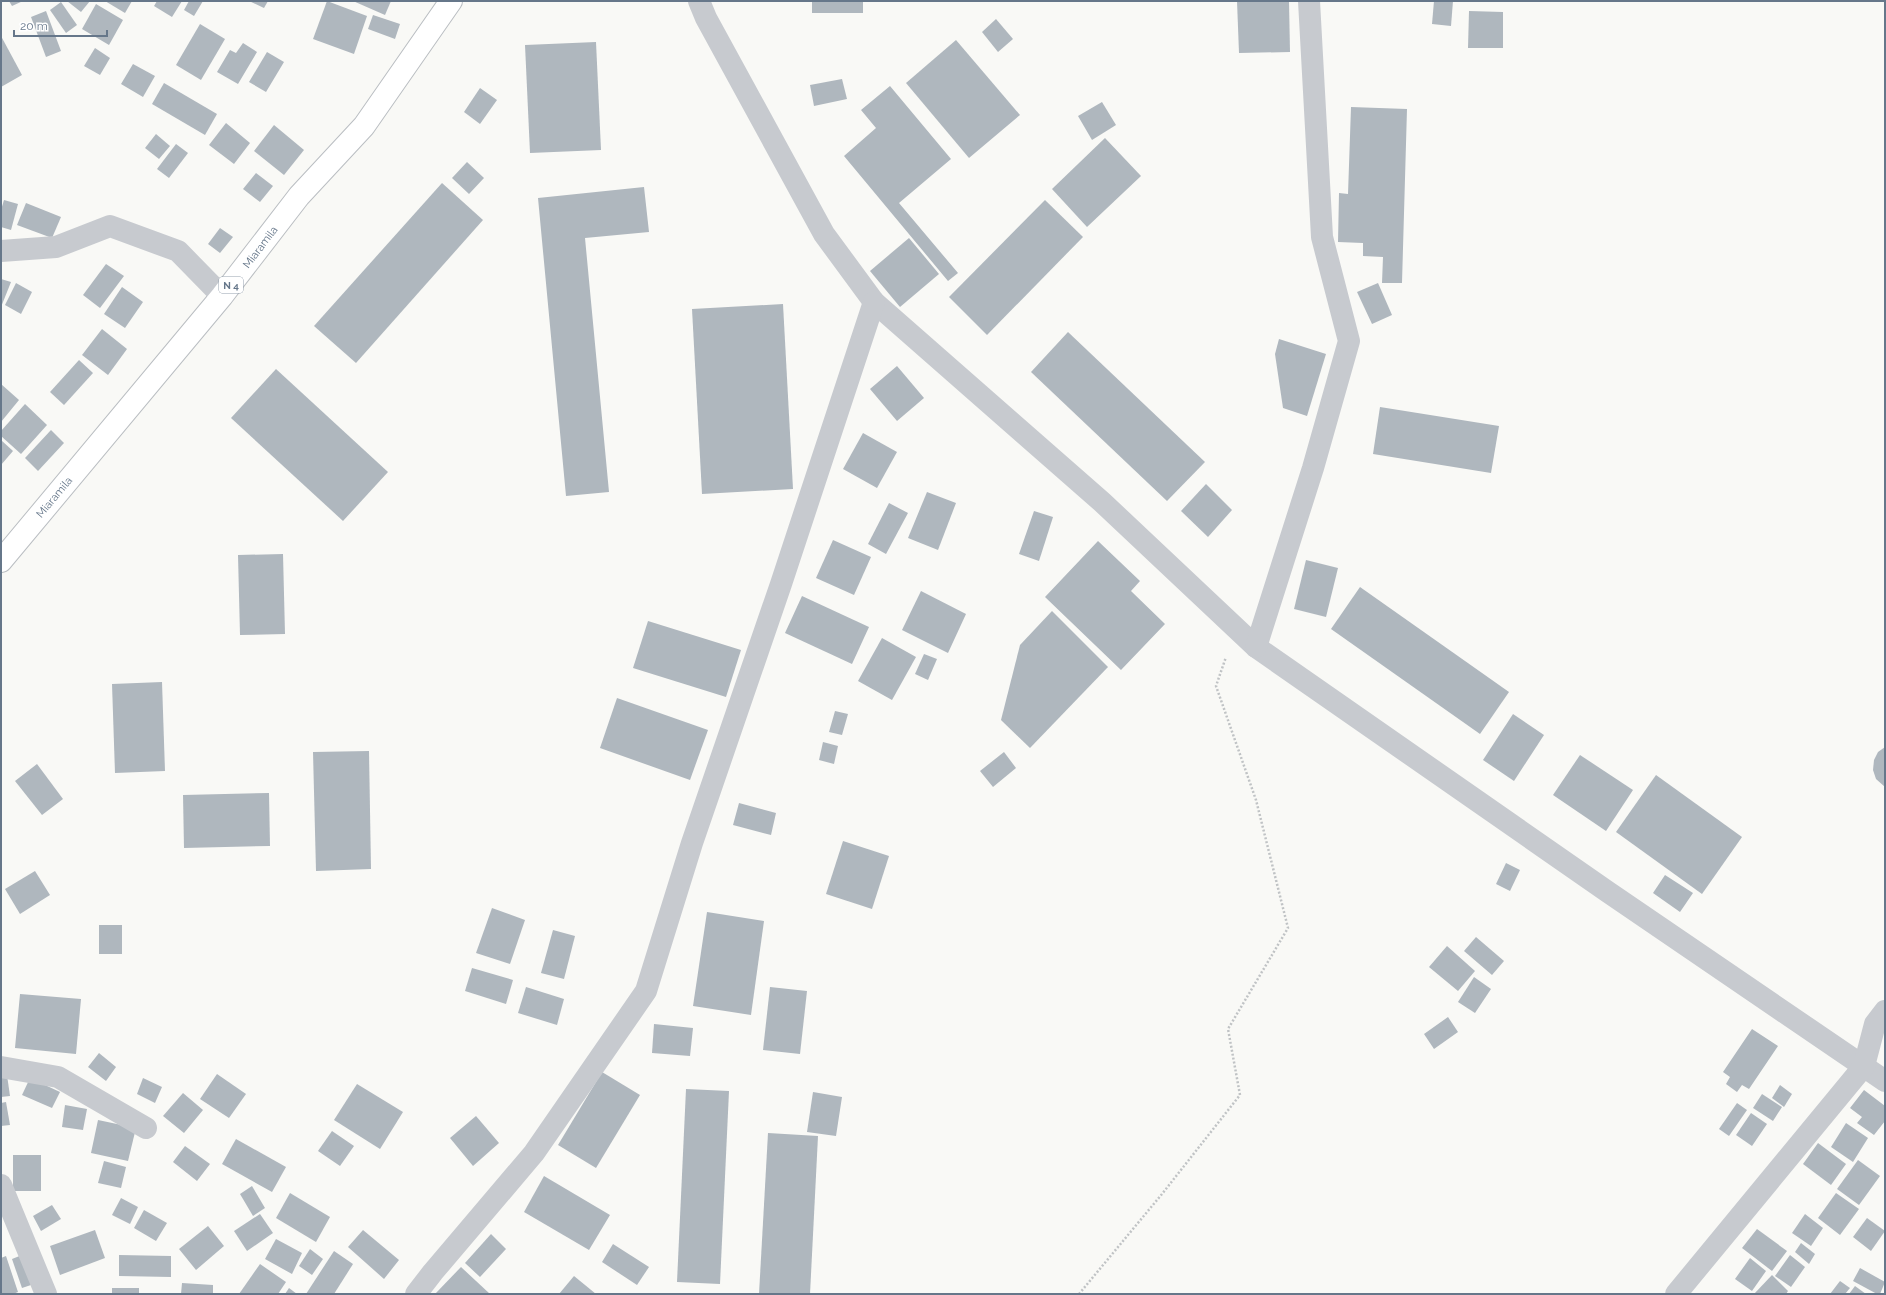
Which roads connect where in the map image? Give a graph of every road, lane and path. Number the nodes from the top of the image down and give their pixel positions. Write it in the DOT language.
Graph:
graph roads {
  1 [pos="451,1"];
  2 [pos="699,1"];
  3 [pos="1309,1"];
  4 [pos="1,251"];
  5 [pos="222,296"];
  6 [pos="874,302"];
  7 [pos="1,561"];
  8 [pos="1236,628"];
  9 [pos="1256,647"];
  10 [pos="1882,1021"];
  11 [pos="1864,1066"];
  12 [pos="1,1067"];
  13 [pos="1885,1081"];
  14 [pos="146,1128"];
  15 [pos="1,1185"];
  16 [pos="46,1294"];
  17 [pos="416,1294"];
  18 [pos="1079,1294"];
  19 [pos="1676,1294"];
  1 -- 5 [label="main road, Miaramila / N 4"];
  2 -- 6 [label="street"];
  3 -- 9 [label="street"];
  4 -- 5 [label="street"];
  5 -- 7 [label="main road, Miaramila / N 4"];
  6 -- 8 [label="street"];
  6 -- 17 [label="street"];
  8 -- 9 [label="street"];
  8 -- 18 [label="path"];
  9 -- 11 [label="street"];
  10 -- 11 [label="street"];
  11 -- 13 [label="street"];
  11 -- 19 [label="street"];
  12 -- 14 [label="street"];
  15 -- 16 [label="street"];
}
